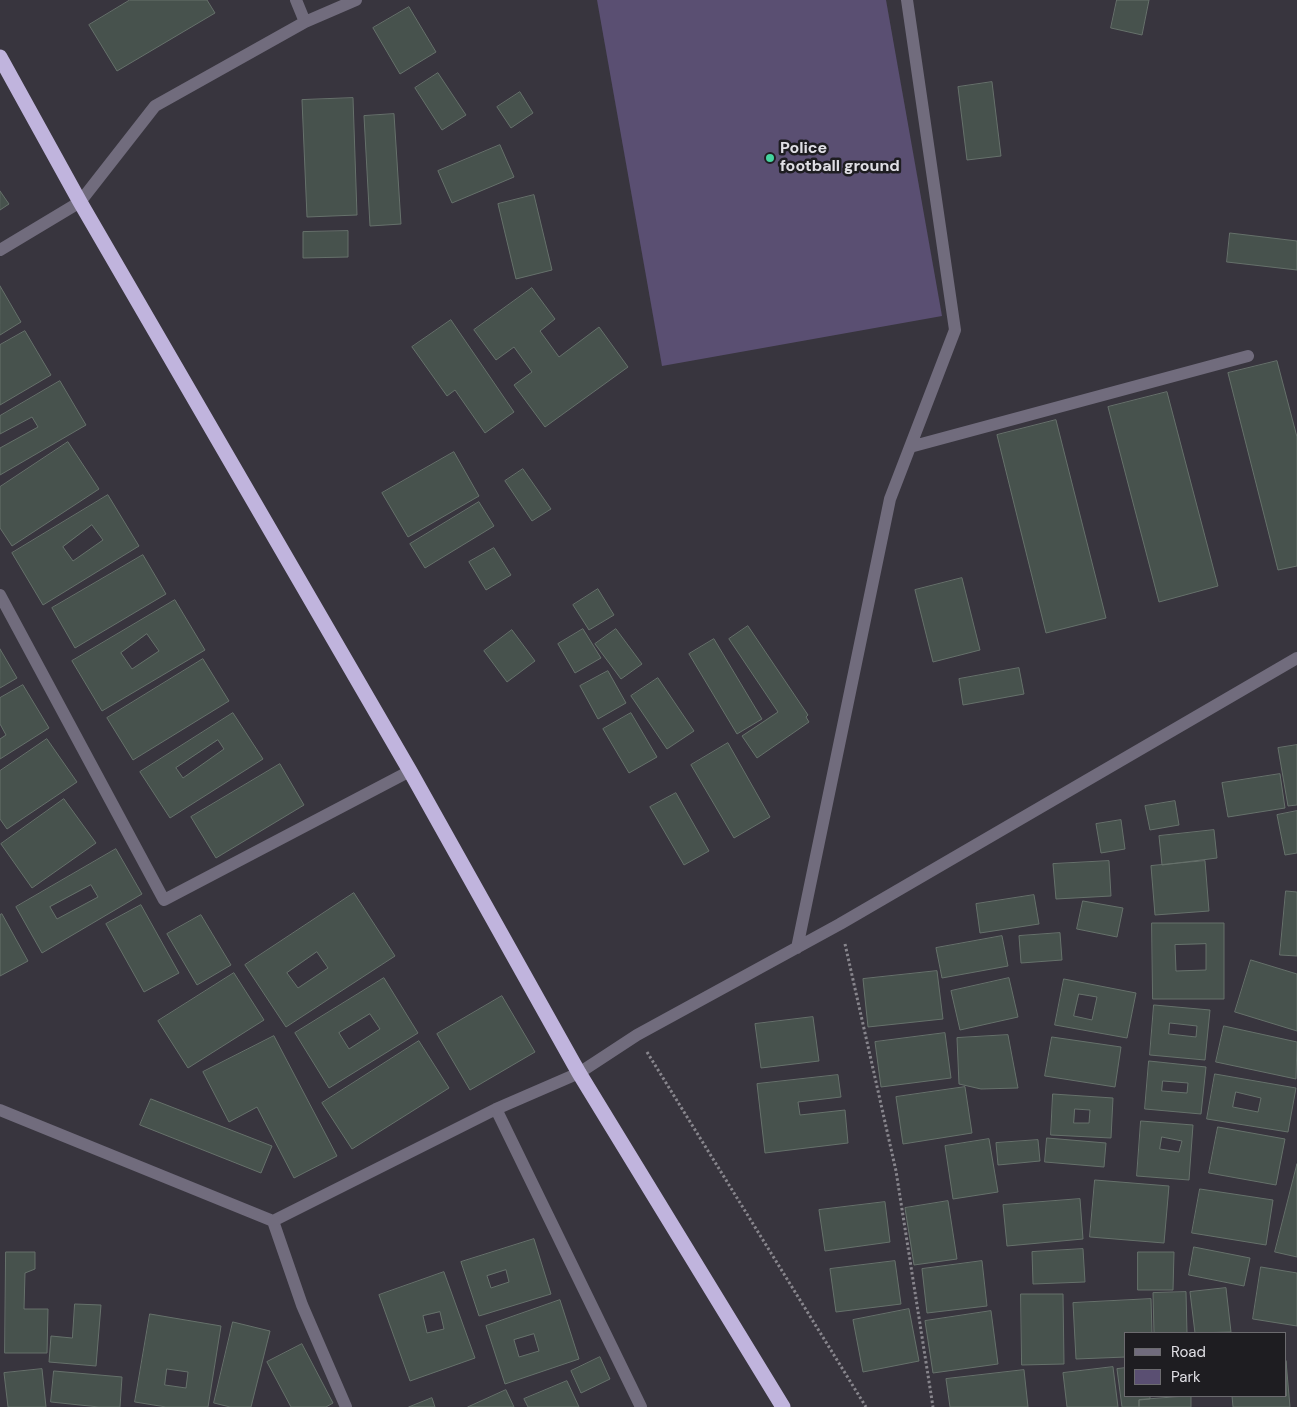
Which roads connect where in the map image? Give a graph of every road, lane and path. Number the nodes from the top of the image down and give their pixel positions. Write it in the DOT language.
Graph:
graph roads {
  1 [pos="296,0"];
  2 [pos="356,0"];
  3 [pos="907,0"];
  4 [pos="305,22"];
  5 [pos="0,57"];
  6 [pos="80,202"];
  7 [pos="0,250"];
  8 [pos="1248,356"];
  9 [pos="910,447"];
  10 [pos="0,596"];
  11 [pos="1297,658"];
  12 [pos="410,772"];
  13 [pos="840,924"];
  14 [pos="797,948"];
  15 [pos="637,1035"];
  16 [pos="579,1073"];
  17 [pos="496,1109"];
  18 [pos="0,1110"];
  19 [pos="273,1221"];
  20 [pos="346,1407"];
  21 [pos="641,1407"];
  22 [pos="783,1407"];
  23 [pos="866,1407"];
  24 [pos="933,1407"];
  1 -- 4 [label="street"];
  2 -- 4 [label="street"];
  3 -- 9 [label="street"];
  4 -- 6 [label="street"];
  5 -- 6 [label="highway"];
  6 -- 7 [label="street"];
  6 -- 12 [label="highway"];
  8 -- 9 [label="street"];
  9 -- 14 [label="street"];
  10 -- 12 [label="street"];
  11 -- 13 [label="street"];
  12 -- 16 [label="highway"];
  13 -- 14 [label="street"];
  13 -- 24 [label="path"];
  14 -- 15 [label="street"];
  15 -- 16 [label="street"];
  15 -- 23 [label="path"];
  16 -- 17 [label="street"];
  16 -- 22 [label="highway"];
  17 -- 19 [label="street"];
  17 -- 21 [label="street"];
  18 -- 19 [label="street"];
  19 -- 20 [label="street"];
}
